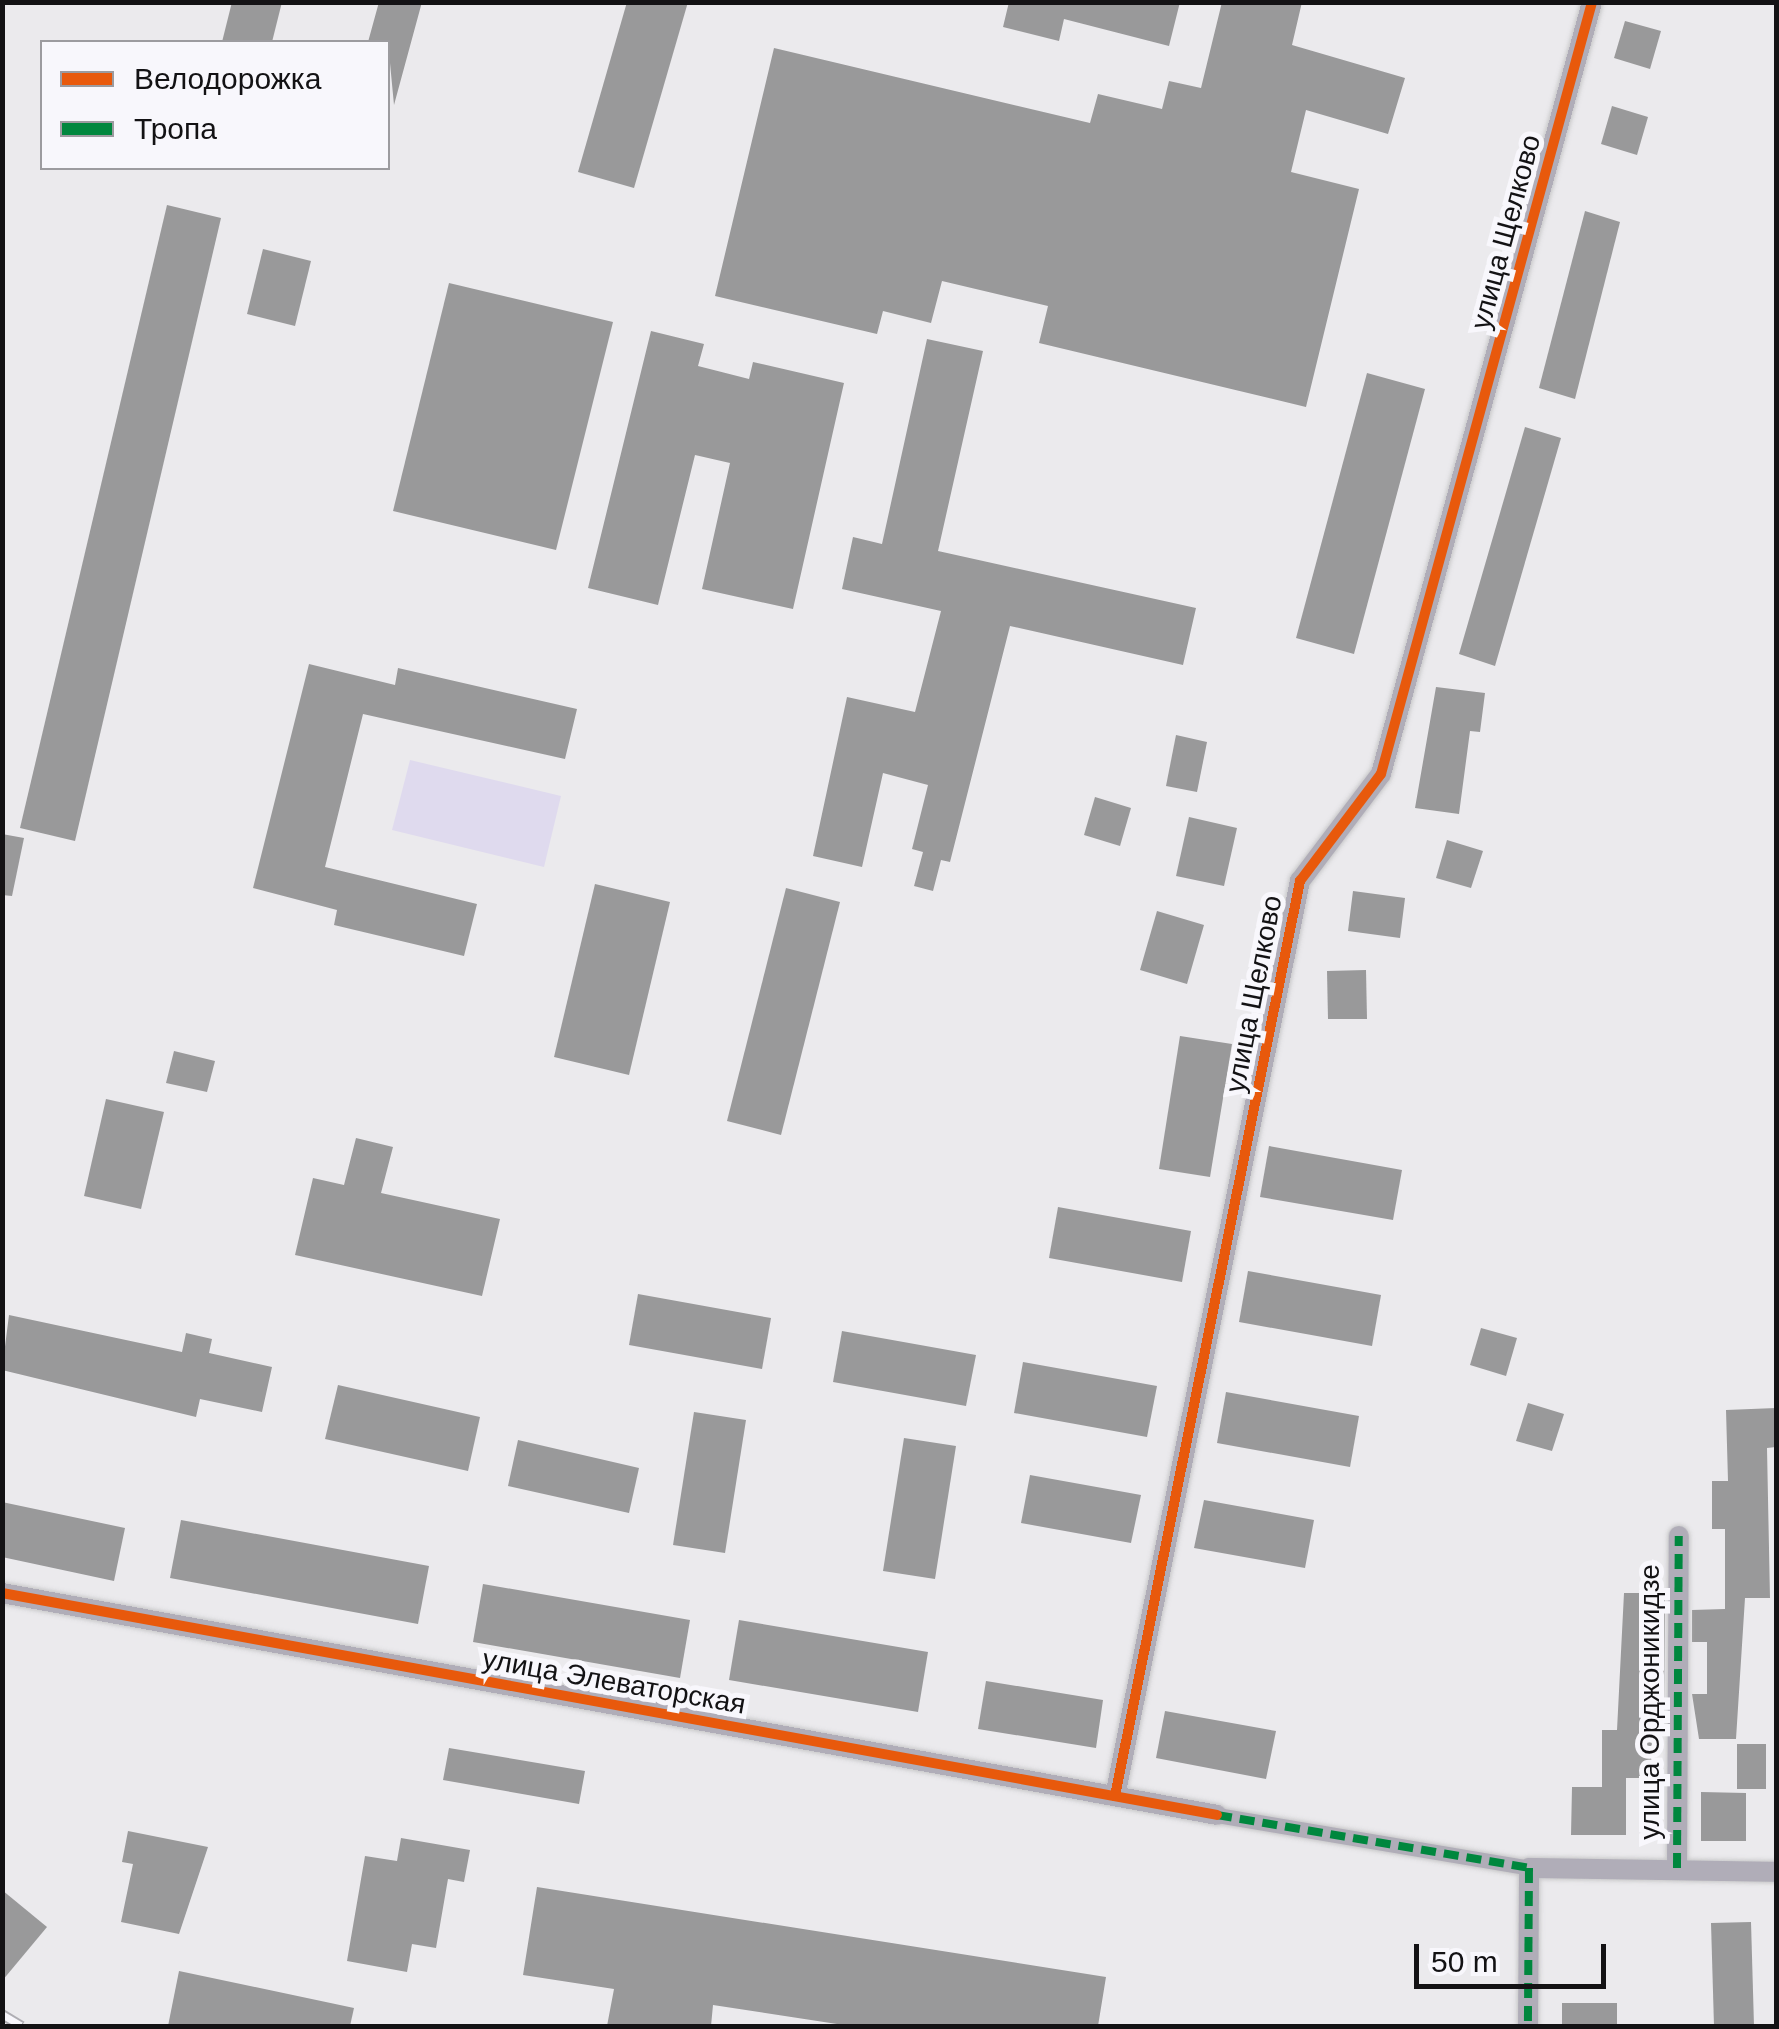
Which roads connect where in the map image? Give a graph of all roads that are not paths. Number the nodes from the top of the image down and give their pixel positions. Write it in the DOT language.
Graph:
graph roads {
  1 [pos="1592,2"];
  2 [pos="1679,1536"];
  3 [pos="2,1593"];
  4 [pos="1115,1796"];
  5 [pos="1218,1815"];
  6 [pos="1528,1868"];
  7 [pos="1677,1868"];
  8 [pos="1776,1872"];
  9 [pos="1528,2026"];
  1 -- 4 [label="street, улица Щелково"];
  2 -- 7 [label="street, улица Орджоникидзе"];
  3 -- 4 [label="street, улица Элеваторская"];
  4 -- 5 [label="street, улица Элеваторская"];
  5 -- 6 [label="street, улица Элеваторская"];
  6 -- 7 [label="street"];
  6 -- 9 [label="street"];
  7 -- 8 [label="street"];
}
